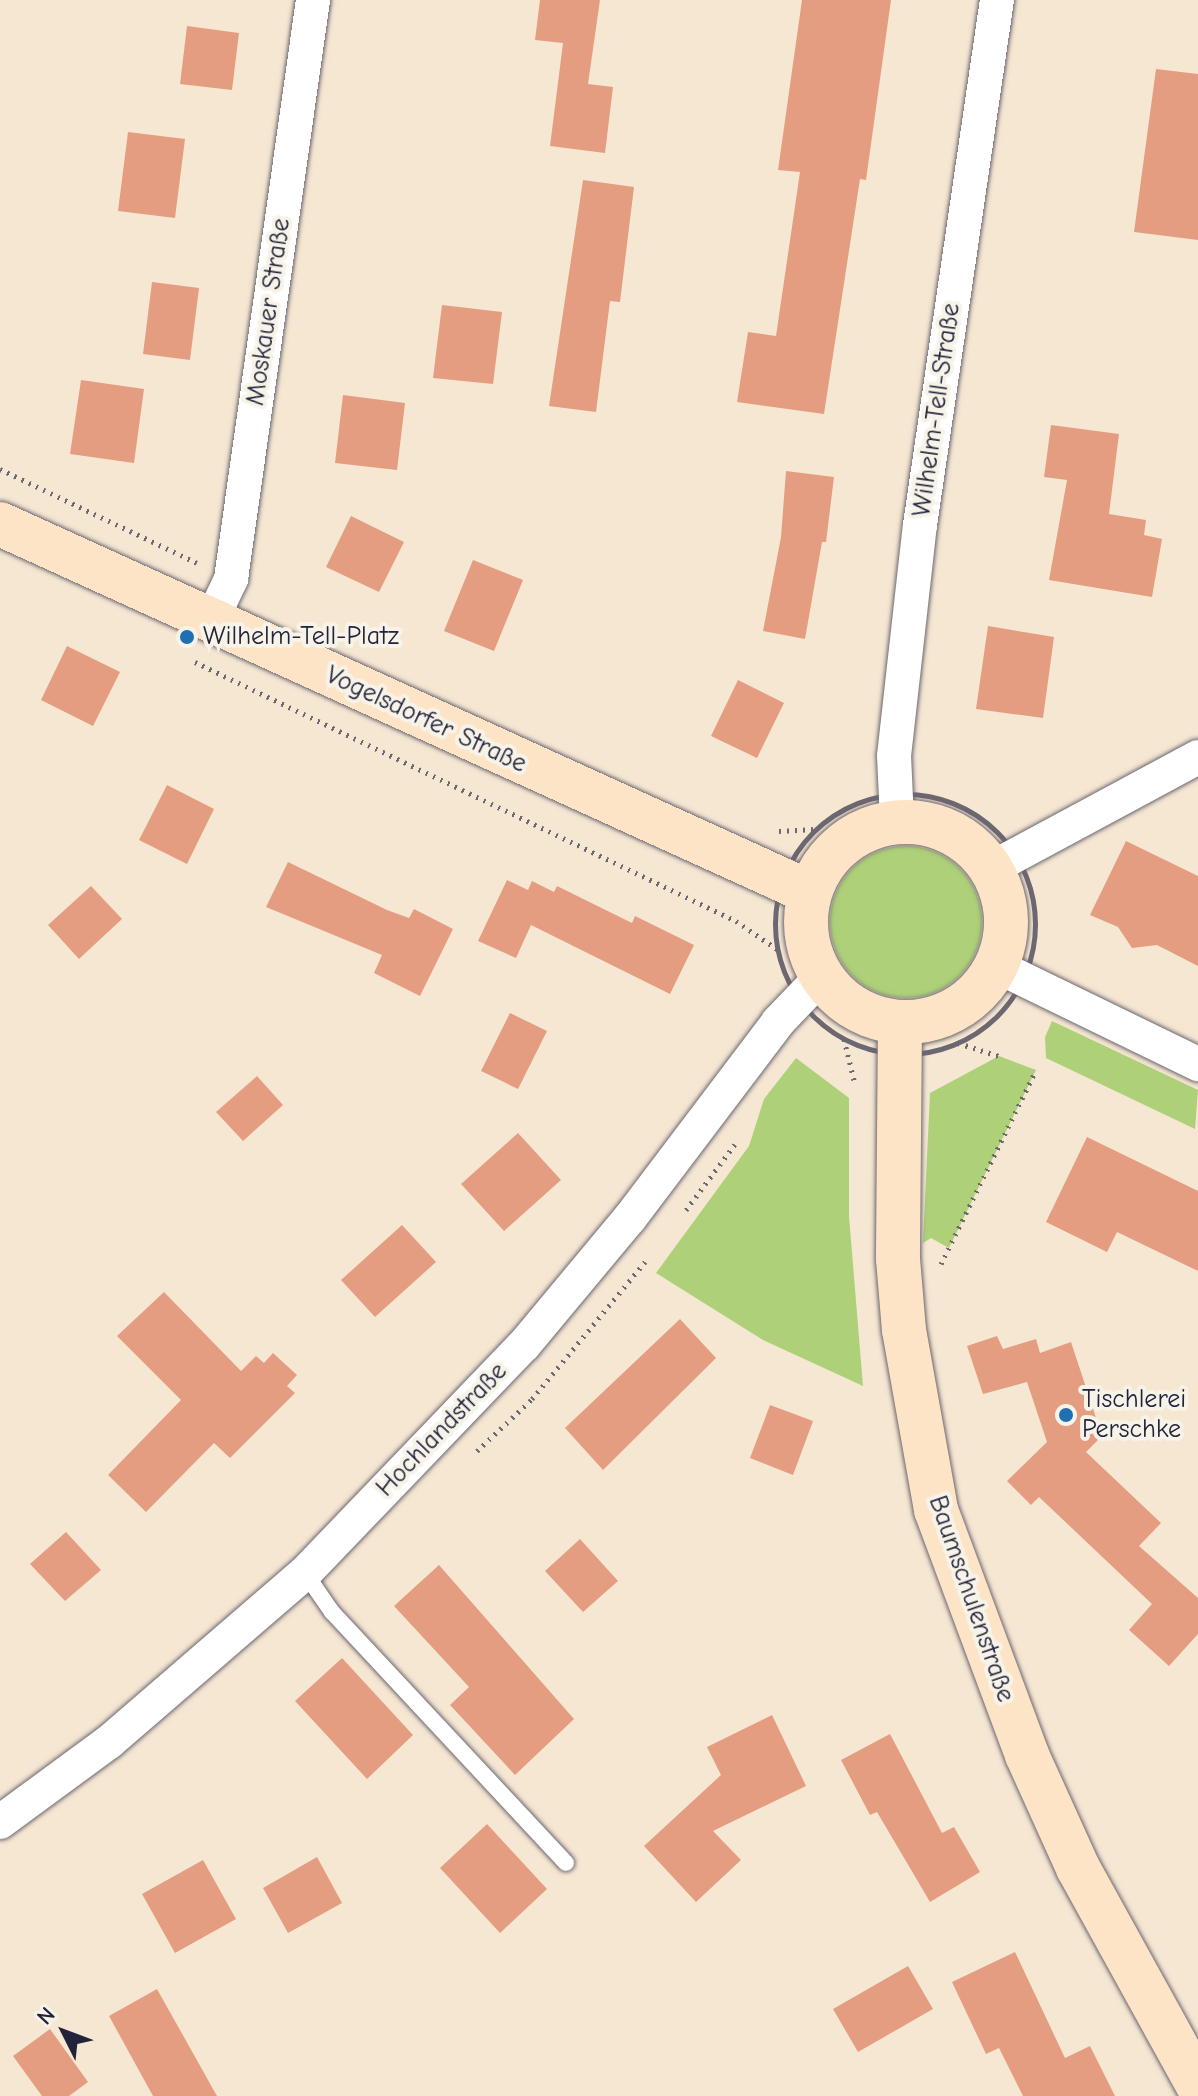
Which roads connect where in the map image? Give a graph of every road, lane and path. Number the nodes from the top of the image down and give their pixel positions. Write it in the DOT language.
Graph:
graph roads {
  1 [pos="313,0"];
  2 [pos="997,0"];
  3 [pos="0,524"];
  4 [pos="211,621"];
  5 [pos="193,661"];
  6 [pos="1198,757"];
  7 [pos="896,807"];
  8 [pos="815,829"];
  9 [pos="776,831"];
  10 [pos="1003,861"];
  11 [pos="795,887"];
  12 [pos="1034,935"];
  13 [pos="1042,945"];
  14 [pos="777,949"];
  15 [pos="1009,973"];
  16 [pos="810,987"];
  17 [pos="900,1038"];
  18 [pos="844,1039"];
  19 [pos="957,1043"];
  20 [pos="999,1056"];
  21 [pos="1198,1064"];
  22 [pos="1036,1070"];
  23 [pos="856,1086"];
  24 [pos="935,1276"];
  25 [pos="305,1573"];
  26 [pos="0,1822"];
  27 [pos="566,1863"];
  28 [pos="1198,2085"];
  1 -- 4 [label="street, Moskauer Straße"];
  2 -- 7 [label="street, Wilhelm-Tell-Straße"];
  3 -- 4 [label="street, Vogelsdorfer Straße"];
  4 -- 11 [label="street, Vogelsdorfer Straße"];
  5 -- 14 [label="path"];
  6 -- 10 [label="street"];
  7 -- 8 [label="path"];
  7 -- 10 [label="street"];
  7 -- 10 [label="path"];
  7 -- 11 [label="street"];
  8 -- 9 [label="path"];
  8 -- 11 [label="path"];
  10 -- 12 [label="path"];
  10 -- 15 [label="street"];
  11 -- 14 [label="path"];
  11 -- 16 [label="street"];
  12 -- 13 [label="path"];
  12 -- 15 [label="path"];
  14 -- 16 [label="path"];
  15 -- 17 [label="street"];
  15 -- 19 [label="path"];
  15 -- 21 [label="street"];
  16 -- 17 [label="street"];
  16 -- 18 [label="path"];
  16 -- 25 [label="street, Hochlandstraße"];
  17 -- 18 [label="path"];
  17 -- 19 [label="path"];
  17 -- 28 [label="street, Baumschulenstraße"];
  18 -- 23 [label="path"];
  19 -- 20 [label="path"];
  22 -- 24 [label="path"];
  25 -- 26 [label="street, Hochlandstraße"];
  25 -- 27 [label="lane"];
}
